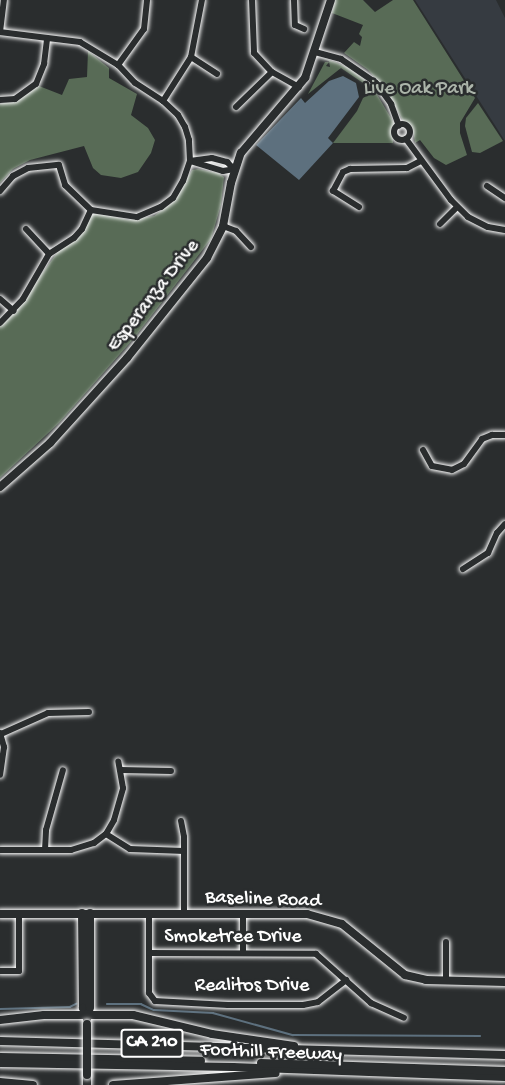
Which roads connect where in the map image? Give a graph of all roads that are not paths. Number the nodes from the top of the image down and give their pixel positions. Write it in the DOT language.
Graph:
graph roads {
  1 [pos="4,0"];
  2 [pos="147,0"];
  3 [pos="202,0"];
  4 [pos="252,0"];
  5 [pos="294,0"];
  6 [pos="331,0"];
  7 [pos="304,29"];
  8 [pos="0,32"];
  9 [pos="47,38"];
  10 [pos="315,52"];
  11 [pos="191,57"];
  12 [pos="118,65"];
  13 [pos="272,72"];
  14 [pos="217,74"];
  15 [pos="299,87"];
  16 [pos="0,100"];
  17 [pos="162,100"];
  18 [pos="236,107"];
  19 [pos="399,126"];
  20 [pos="406,139"];
  21 [pos="208,158"];
  22 [pos="190,161"];
  23 [pos="421,161"];
  24 [pos="208,167"];
  25 [pos="234,170"];
  26 [pos="488,186"];
  27 [pos="0,191"];
  28 [pos="505,198"];
  29 [pos="359,207"];
  30 [pos="457,207"];
  31 [pos="91,210"];
  32 [pos="440,224"];
  33 [pos="223,226"];
  34 [pos="26,228"];
  35 [pos="505,230"];
  36 [pos="251,247"];
  37 [pos="50,254"];
  38 [pos="0,299"];
  39 [pos="14,311"];
  40 [pos="0,322"];
  41 [pos="505,435"];
  42 [pos="423,450"];
  43 [pos="0,488"];
  44 [pos="505,524"];
  45 [pos="463,569"];
  46 [pos="89,712"];
  47 [pos="0,734"];
  48 [pos="118,761"];
  49 [pos="63,770"];
  50 [pos="121,770"];
  51 [pos="171,771"];
  52 [pos="0,775"];
  53 [pos="181,821"];
  54 [pos="106,834"];
  55 [pos="0,850"];
  56 [pos="45,850"];
  57 [pos="184,851"];
  58 [pos="86,913"];
  59 [pos="0,914"];
  60 [pos="19,914"];
  61 [pos="149,914"];
  62 [pos="184,914"];
  63 [pos="243,914"];
  64 [pos="446,942"];
  65 [pos="149,953"];
  66 [pos="243,953"];
  67 [pos="0,971"];
  68 [pos="346,980"];
  69 [pos="446,981"];
  70 [pos="505,982"];
  71 [pos="404,1018"];
  72 [pos="87,1019"];
  73 [pos="0,1020"];
  74 [pos="0,1041"];
  75 [pos="0,1046"];
  76 [pos="303,1049"];
  77 [pos="505,1055"];
  78 [pos="0,1057"];
  79 [pos="505,1060"];
  80 [pos="0,1063"];
  81 [pos="285,1070"];
  82 [pos="505,1071"];
  83 [pos="505,1077"];
  84 [pos="0,1082"];
  85 [pos="33,1085"];
  86 [pos="87,1085"];
  87 [pos="113,1085"];
  1 -- 8 [label="street"];
  2 -- 12 [label="street"];
  3 -- 11 [label="street"];
  4 -- 13 [label="street"];
  5 -- 7 [label="street"];
  6 -- 10 [label="main road, Esperanza Drive"];
  8 -- 9 [label="street"];
  9 -- 12 [label="street"];
  9 -- 16 [label="street"];
  10 -- 15 [label="main road, Esperanza Drive"];
  10 -- 19 [label="street"];
  11 -- 14 [label="street"];
  11 -- 17 [label="street"];
  12 -- 17 [label="street"];
  13 -- 15 [label="street"];
  13 -- 18 [label="street"];
  15 -- 25 [label="main road, Esperanza Drive"];
  17 -- 22 [label="street"];
  19 -- 20 [label="street"];
  19 -- 20 [label="street"];
  20 -- 23 [label="street"];
  21 -- 22 [label="street"];
  21 -- 24 [label="street"];
  21 -- 25 [label="street"];
  22 -- 24 [label="street"];
  22 -- 31 [label="street"];
  23 -- 29 [label="street"];
  23 -- 30 [label="street"];
  24 -- 25 [label="street"];
  25 -- 33 [label="main road, Esperanza Drive"];
  26 -- 28 [label="street"];
  27 -- 31 [label="street"];
  30 -- 32 [label="street"];
  30 -- 35 [label="street"];
  31 -- 37 [label="street"];
  33 -- 36 [label="street"];
  33 -- 43 [label="main road, Esperanza Drive"];
  34 -- 37 [label="street"];
  37 -- 39 [label="street"];
  38 -- 39 [label="street"];
  39 -- 40 [label="street"];
  41 -- 42 [label="street"];
  44 -- 45 [label="street"];
  46 -- 47 [label="street"];
  47 -- 52 [label="street"];
  48 -- 50 [label="street"];
  49 -- 56 [label="street"];
  50 -- 51 [label="street"];
  50 -- 54 [label="street"];
  53 -- 57 [label="street"];
  54 -- 56 [label="street"];
  54 -- 57 [label="street"];
  55 -- 56 [label="street"];
  57 -- 62 [label="street"];
  58 -- 60 [label="main road, Baseline Road"];
  58 -- 61 [label="main road, Baseline Road"];
  58 -- 72 [label="main road"];
  59 -- 60 [label="main road, Baseline Road"];
  60 -- 67 [label="street"];
  61 -- 62 [label="main road, Baseline Road"];
  61 -- 65 [label="street"];
  62 -- 63 [label="main road, Baseline Road"];
  63 -- 66 [label="street"];
  63 -- 69 [label="main road, Baseline Road"];
  64 -- 69 [label="street"];
  65 -- 66 [label="street, Smoketree Drive"];
  65 -- 68 [label="street, Realitos Drive"];
  66 -- 68 [label="street, Smoketree Drive"];
  68 -- 71 [label="street, Smoketree Drive"];
  69 -- 70 [label="main road, Baseline Road"];
  72 -- 73 [label="highway"];
  72 -- 76 [label="highway"];
  72 -- 86 [label="main road, bridge"];
  74 -- 76 [label="highway, Foothill Freeway / CA 210"];
  75 -- 79 [label="highway"];
  76 -- 77 [label="highway, Foothill Freeway / CA 210"];
  78 -- 82 [label="highway"];
  80 -- 81 [label="highway, Foothill Freeway / CA 210"];
  81 -- 83 [label="highway, Foothill Freeway / CA 210"];
  81 -- 87 [label="highway"];
  84 -- 85 [label="highway"];
}
